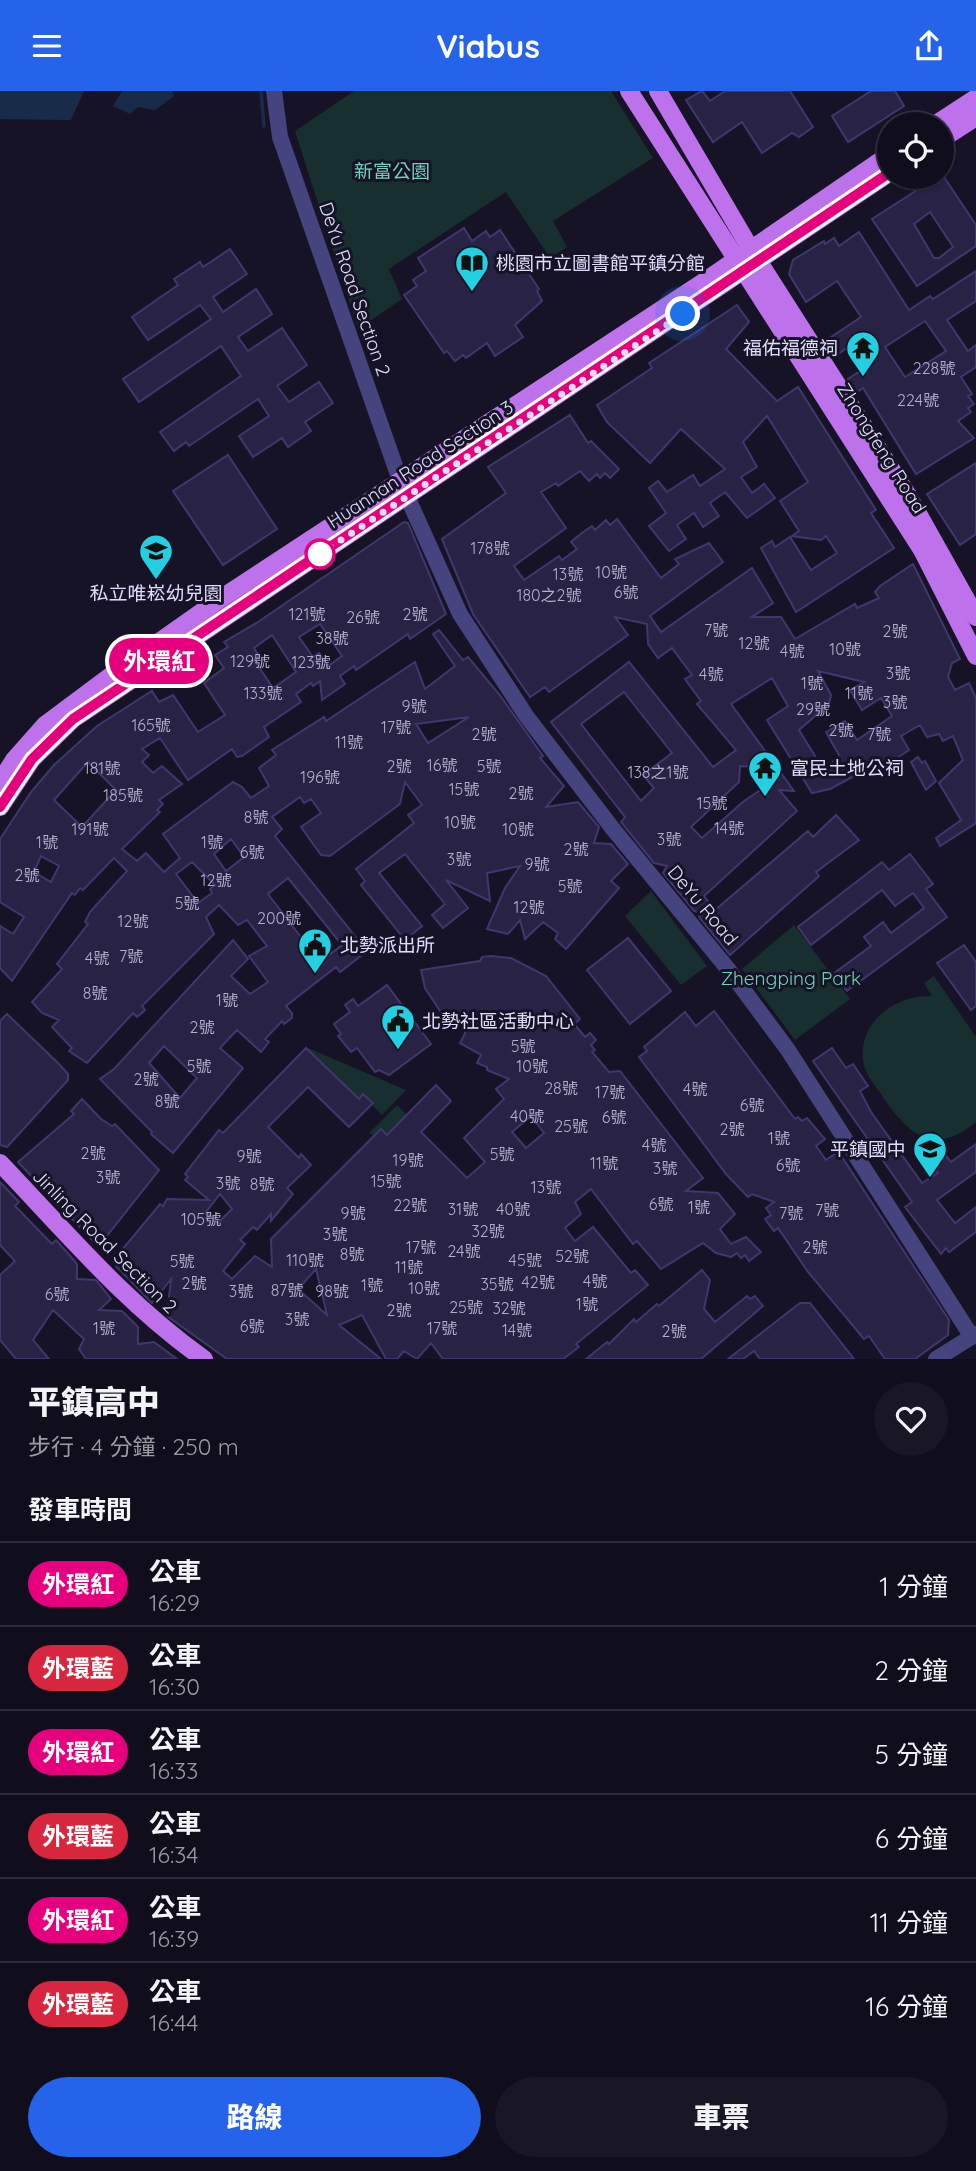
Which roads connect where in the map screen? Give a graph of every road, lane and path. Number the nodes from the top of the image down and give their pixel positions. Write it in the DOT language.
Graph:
graph roads {
  1 [pos="274,91"];
  2 [pos="629,91"];
  3 [pos="657,91"];
  4 [pos="976,98"];
  5 [pos="954,112"];
  6 [pos="976,117"];
  7 [pos="954,131"];
  8 [pos="877,164"];
  9 [pos="877,180"];
  10 [pos="747,260"];
  11 [pos="404,491"];
  12 [pos="976,617"];
  13 [pos="976,656"];
  14 [pos="0,782"];
  15 [pos="0,807"];
  16 [pos="0,1163"];
  17 [pos="974,1335"];
  18 [pos="938,1358"];
  19 [pos="204,1359"];
  1 -- 11 [label="street, DeYu Road Section 2"];
  2 -- 10 [label="main road, Zhongfeng Road"];
  3 -- 10 [label="main road, Zhongfeng Road"];
  4 -- 5 [label="main road"];
  6 -- 7 [label="main road"];
  8 -- 10 [label="main road"];
  9 -- 10 [label="main road"];
  10 -- 11 [label="main road, Huannan Road Section 3"];
  10 -- 12 [label="main road, Zhongfeng Road"];
  10 -- 13 [label="main road, Zhongfeng Road"];
  11 -- 14 [label="main road, Huannan Road Section 3"];
  11 -- 15 [label="main road, Huannan Road Section 3"];
  11 -- 17 [label="street, DeYu Road"];
  16 -- 19 [label="main road, Jinling Road Section 2"];
  17 -- 18 [label="street"];
}
